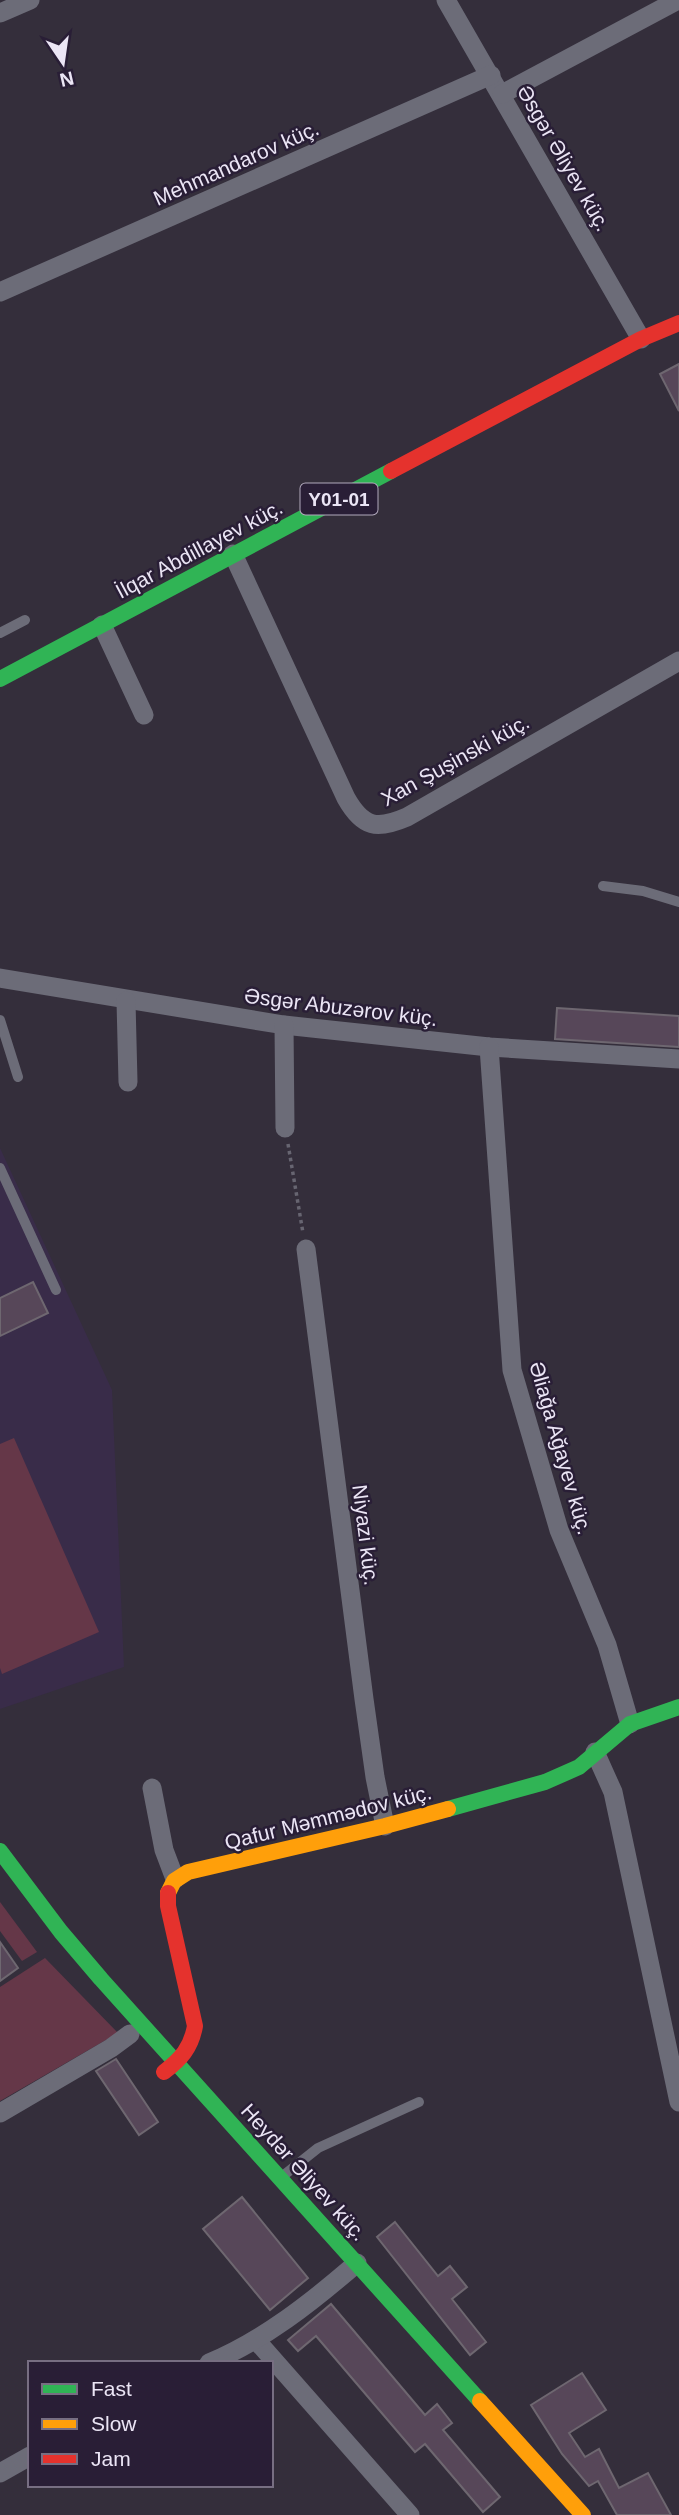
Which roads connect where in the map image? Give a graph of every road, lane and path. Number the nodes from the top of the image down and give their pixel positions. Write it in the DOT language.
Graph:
graph roads {
  1 [pos="30,0"];
  2 [pos="446,0"];
  3 [pos="678,0"];
  4 [pos="0,13"];
  5 [pos="491,75"];
  6 [pos="502,94"];
  7 [pos="0,292"];
  8 [pos="679,323"];
  9 [pos="642,339"];
  10 [pos="233,554"];
  11 [pos="24,620"];
  12 [pos="102,625"];
  13 [pos="0,633"];
  14 [pos="679,661"];
  15 [pos="0,678"];
  16 [pos="144,715"];
  17 [pos="603,886"];
  18 [pos="679,902"];
  19 [pos="0,978"];
  20 [pos="126,1001"];
  21 [pos="0,1020"];
  22 [pos="284,1025"];
  23 [pos="489,1047"];
  24 [pos="679,1059"];
  25 [pos="18,1077"];
  26 [pos="128,1082"];
  27 [pos="285,1128"];
  28 [pos="0,1168"];
  29 [pos="306,1249"];
  30 [pos="56,1290"];
  31 [pos="679,1707"];
  32 [pos="630,1724"];
  33 [pos="595,1752"];
  34 [pos="152,1788"];
  35 [pos="386,1826"];
  36 [pos="0,1851"];
  37 [pos="175,1879"];
  38 [pos="18,1901"];
  39 [pos="130,2034"];
  40 [pos="170,2067"];
  41 [pos="419,2102"];
  42 [pos="679,2102"];
  43 [pos="0,2113"];
  44 [pos="281,2178"];
  45 [pos="351,2268"];
  46 [pos="256,2340"];
  47 [pos="213,2361"];
  48 [pos="28,2457"];
  49 [pos="0,2473"];
  50 [pos="410,2515"];
  51 [pos="562,2515"];
  52 [pos="583,2515"];
  1 -- 4 [label="street"];
  2 -- 5 [label="street, Əsgər Əliyev küç."];
  3 -- 6 [label="street"];
  5 -- 6 [label="street, Əsgər Əliyev küç."];
  5 -- 7 [label="street, Mehmandarov küç."];
  6 -- 9 [label="street, Əsgər Əliyev küç."];
  8 -- 9 [label="main road, İlqar Abdillayev küç. / Y01-01"];
  9 -- 10 [label="main road, İlqar Abdillayev küç. / Y01-01"];
  10 -- 12 [label="main road, İlqar Abdillayev küç. / Y01-01"];
  10 -- 14 [label="street, Xan Şuşinski küç."];
  11 -- 13 [label="lane"];
  12 -- 15 [label="main road, İlqar Abdillayev küç. / Y01-01"];
  12 -- 16 [label="street"];
  17 -- 18 [label="lane"];
  19 -- 20 [label="street, Əsgər Abuzərov küç."];
  20 -- 22 [label="street, Əsgər Abuzərov küç."];
  20 -- 26 [label="street"];
  21 -- 25 [label="lane"];
  22 -- 23 [label="street, Əsgər Abuzərov küç."];
  22 -- 27 [label="street"];
  23 -- 24 [label="street, Əsgər Abuzərov küç."];
  23 -- 32 [label="street, Əliağa Ağayev küç."];
  27 -- 29 [label="path"];
  28 -- 30 [label="lane"];
  29 -- 35 [label="street, Niyazi küç."];
  31 -- 32 [label="main road, Qafur Məmmədov küç."];
  32 -- 33 [label="main road, Qafur Məmmədov küç."];
  33 -- 35 [label="main road, Qafur Məmmədov küç."];
  33 -- 42 [label="street"];
  34 -- 37 [label="street"];
  35 -- 37 [label="main road, Qafur Məmmədov küç."];
  36 -- 40 [label="main road, Heydər Əliyev küç."];
  37 -- 40 [label="main road"];
  38 -- 39 [label="main road, Heydər Əliyev küç."];
  39 -- 40 [label="main road, Heydər Əliyev küç."];
  39 -- 43 [label="street"];
  40 -- 44 [label="main road, Heydər Əliyev küç."];
  40 -- 45 [label="main road, Heydər Əliyev küç."];
  41 -- 44 [label="lane"];
  44 -- 45 [label="main road, Heydər Əliyev küç."];
  45 -- 46 [label="street"];
  45 -- 51 [label="main road, Heydər Əliyev küç."];
  45 -- 52 [label="main road, Heydər Əliyev küç."];
  46 -- 47 [label="street"];
  46 -- 50 [label="street"];
  48 -- 49 [label="street"];
}
